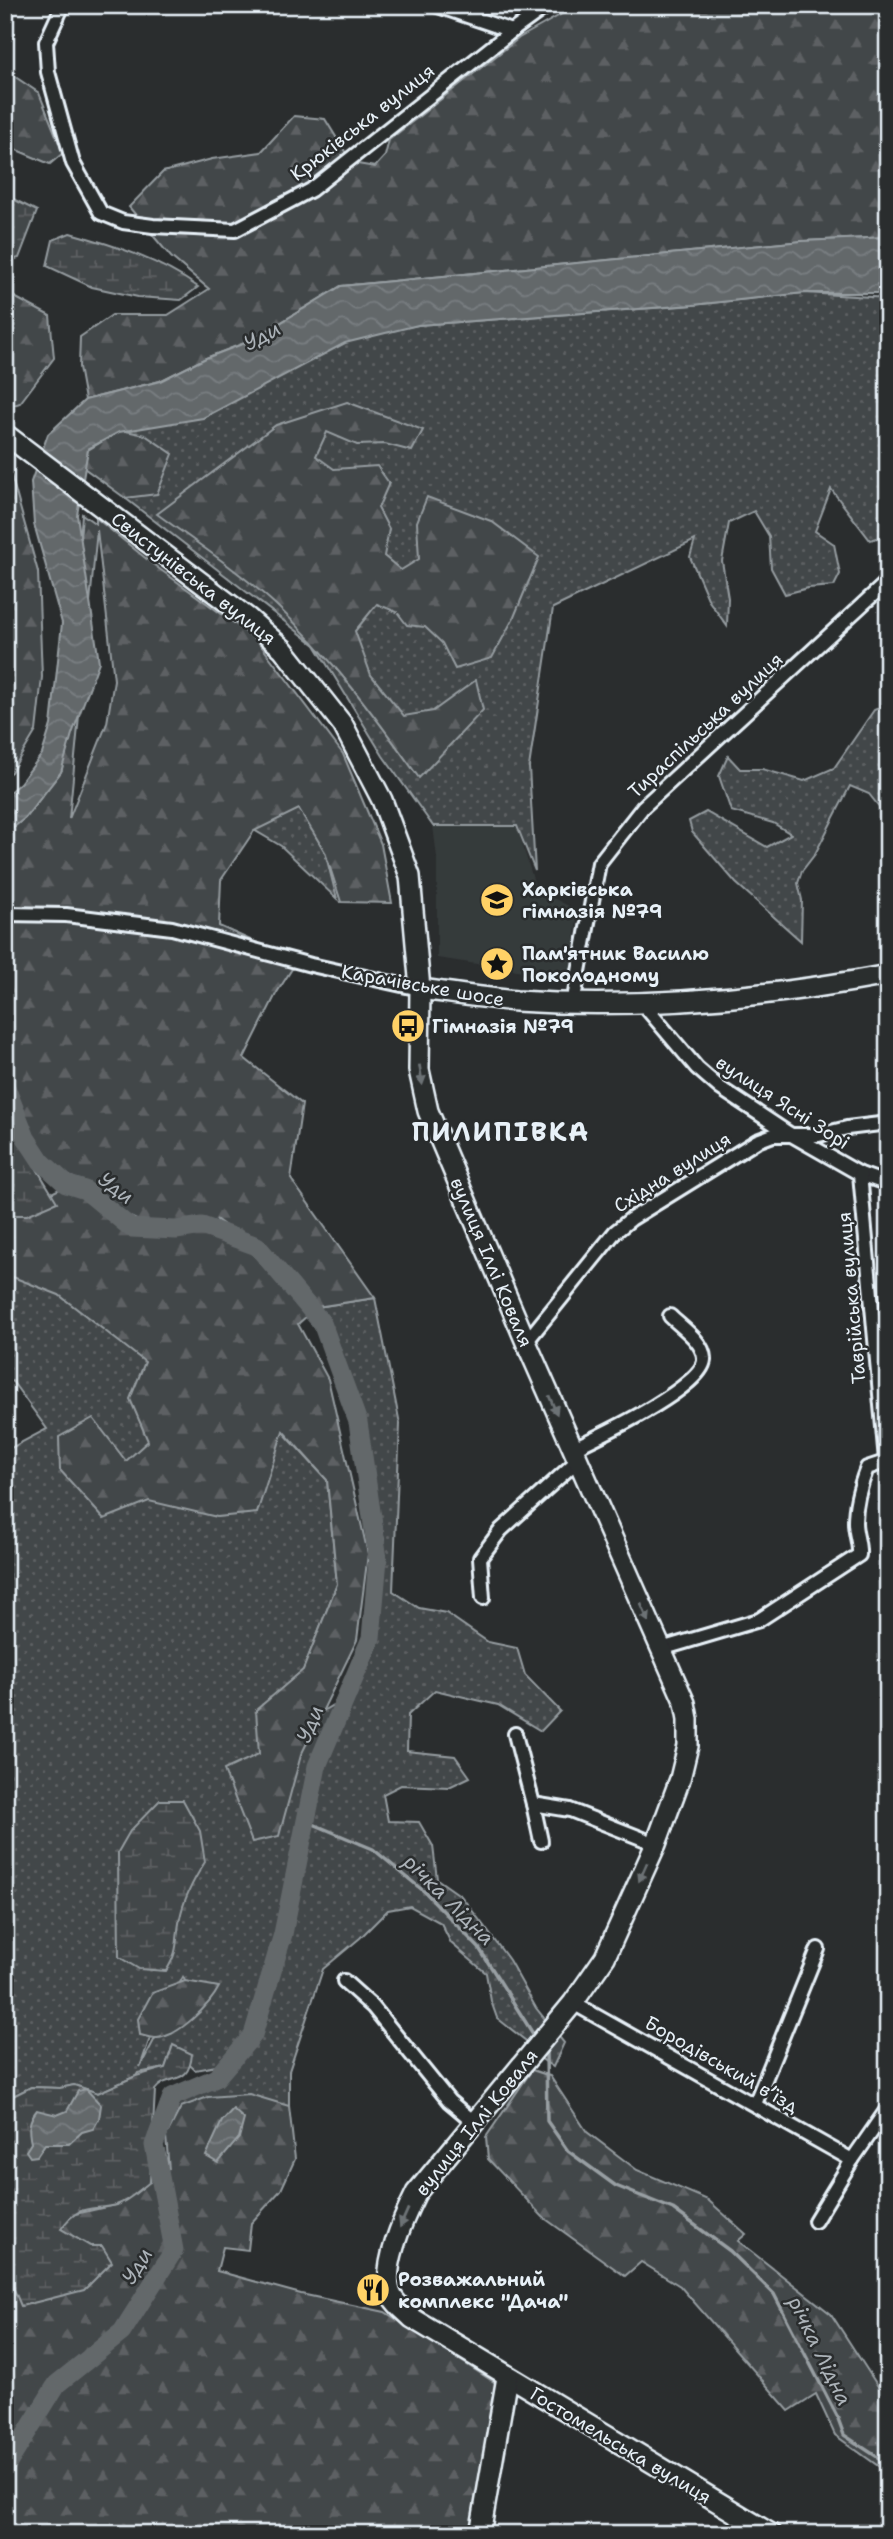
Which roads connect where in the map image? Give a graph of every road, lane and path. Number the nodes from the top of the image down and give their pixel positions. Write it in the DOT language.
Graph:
graph roads {
  1 [pos="63,5"];
  2 [pos="435,5"];
  3 [pos="548,5"];
  4 [pos="512,31"];
  5 [pos="11,439"];
  6 [pos="888,581"];
  7 [pos="5,914"];
  8 [pos="888,975"];
  9 [pos="420,989"];
  10 [pos="573,1003"];
  11 [pos="642,1003"];
  12 [pos="888,1123"];
  13 [pos="788,1133"];
  14 [pos="859,1174"];
  15 [pos="888,1184"];
  16 [pos="670,1316"];
  17 [pos="526,1342"];
  18 [pos="575,1455"];
  19 [pos="887,1458"];
  20 [pos="483,1598"];
  21 [pos="661,1649"];
  22 [pos="515,1734"];
  23 [pos="533,1804"];
  24 [pos="541,1841"];
  25 [pos="656,1844"];
  26 [pos="818,1949"];
  27 [pos="344,1981"];
  28 [pos="573,2003"];
  29 [pos="755,2104"];
  30 [pos="888,2108"];
  31 [pos="474,2122"];
  32 [pos="852,2160"];
  33 [pos="815,2221"];
  34 [pos="507,2377"];
  35 [pos="480,2534"];
  36 [pos="771,2534"];
  1 -- 4 [label="street, Крюківська вулиця"];
  2 -- 4 [label="street"];
  3 -- 4 [label="street, Крюківська вулиця"];
  5 -- 9 [label="main road, Свистунівська вулиця"];
  6 -- 10 [label="street, Тираспільська вулиця"];
  7 -- 9 [label="street, Карачівське шосе"];
  8 -- 11 [label="main road, Карачівське шосе"];
  9 -- 10 [label="main road, Карачівське шосе"];
  9 -- 17 [label="main road, вулиця Іллі Коваля, one-way"];
  10 -- 11 [label="main road, Карачівське шосе"];
  11 -- 13 [label="street, вулиця Ясні Зорі"];
  12 -- 13 [label="street, Східна вулиця"];
  13 -- 14 [label="street, вулиця Ясні Зорі"];
  13 -- 17 [label="street, Східна вулиця"];
  14 -- 15 [label="street, вулиця Ясні Зорі"];
  14 -- 19 [label="street, Таврійська вулиця"];
  16 -- 18 [label="street"];
  17 -- 18 [label="main road, вулиця Іллі Коваля, one-way"];
  18 -- 20 [label="street"];
  18 -- 21 [label="main road, вулиця Іллі Коваля, one-way"];
  19 -- 21 [label="street"];
  21 -- 25 [label="main road, вулиця Іллі Коваля"];
  22 -- 23 [label="street"];
  23 -- 24 [label="street"];
  23 -- 25 [label="street"];
  25 -- 28 [label="main road, вулиця Іллі Коваля, one-way"];
  26 -- 29 [label="street"];
  27 -- 31 [label="street"];
  28 -- 29 [label="street, Бородівський в’їзд"];
  28 -- 31 [label="main road, вулиця Іллі Коваля"];
  29 -- 32 [label="street, Бородівський в’їзд"];
  30 -- 32 [label="street"];
  31 -- 34 [label="main road, вулиця Іллі Коваля, one-way"];
  32 -- 33 [label="street"];
  34 -- 35 [label="main road"];
  34 -- 36 [label="main road, Гостомельська вулиця"];
}
